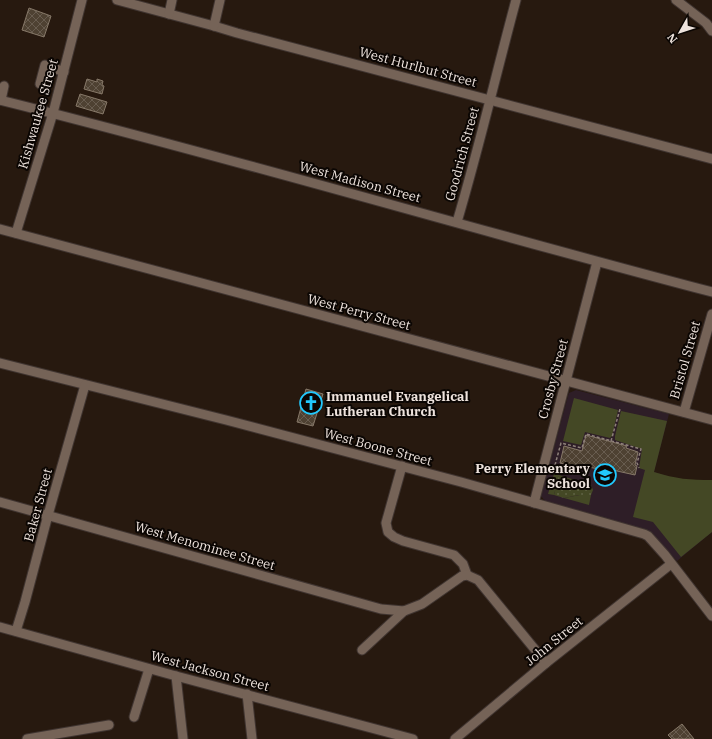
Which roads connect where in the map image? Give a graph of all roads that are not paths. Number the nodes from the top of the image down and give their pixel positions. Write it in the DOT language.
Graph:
graph roads {
  1 [pos="82,0"];
  2 [pos="117,0"];
  3 [pos="172,0"];
  4 [pos="220,0"];
  5 [pos="516,0"];
  6 [pos="676,0"];
  7 [pos="169,14"];
  8 [pos="214,26"];
  9 [pos="712,31"];
  10 [pos="64,72"];
  11 [pos="40,84"];
  12 [pos="4,86"];
  13 [pos="1,100"];
  14 [pos="490,100"];
  15 [pos="53,113"];
  16 [pos="712,159"];
  17 [pos="458,222"];
  18 [pos="0,229"];
  19 [pos="16,234"];
  20 [pos="597,262"];
  21 [pos="712,292"];
  22 [pos="712,314"];
  23 [pos="0,363"];
  24 [pos="566,381"];
  25 [pos="85,386"];
  26 [pos="684,412"];
  27 [pos="712,420"];
  28 [pos="402,466"];
  29 [pos="0,502"];
  30 [pos="534,503"];
  31 [pos="48,515"];
  32 [pos="671,564"];
  33 [pos="467,576"];
  34 [pos="404,611"];
  35 [pos="711,614"];
  36 [pos="0,627"];
  37 [pos="16,632"];
  38 [pos="362,650"];
  39 [pos="546,663"];
  40 [pos="149,669"];
  41 [pos="176,676"];
  42 [pos="247,694"];
  43 [pos="134,717"];
  44 [pos="109,725"];
  45 [pos="27,739"];
  46 [pos="184,739"];
  47 [pos="252,739"];
  48 [pos="413,739"];
  49 [pos="455,739"];
  1 -- 10 [label="street, Kishwaukee Street"];
  2 -- 7 [label="street, West Hurlbut Street"];
  3 -- 7 [label="street"];
  4 -- 8 [label="street"];
  5 -- 14 [label="street, Goodrich Street"];
  6 -- 9 [label="street"];
  7 -- 8 [label="street, West Hurlbut Street"];
  8 -- 14 [label="street, West Hurlbut Street"];
  10 -- 11 [label="street"];
  10 -- 15 [label="street, Kishwaukee Street"];
  12 -- 13 [label="street"];
  13 -- 15 [label="street, West Madison Street"];
  14 -- 16 [label="street, West Hurlbut Street"];
  14 -- 17 [label="street, Goodrich Street"];
  15 -- 17 [label="street, West Madison Street"];
  15 -- 19 [label="street, Kishwaukee Street"];
  17 -- 20 [label="street, West Madison Street"];
  18 -- 19 [label="street, West Perry Street"];
  19 -- 24 [label="street, West Perry Street"];
  20 -- 21 [label="street, West Madison Street"];
  20 -- 24 [label="street, Crosby Street"];
  22 -- 26 [label="street, Bristol Street"];
  23 -- 25 [label="street, West Boone Street"];
  24 -- 26 [label="street, West Perry Street"];
  24 -- 30 [label="street, Crosby Street"];
  25 -- 28 [label="street, West Boone Street"];
  25 -- 31 [label="street, Baker Street"];
  26 -- 27 [label="street, West Perry Street"];
  28 -- 30 [label="street, West Boone Street"];
  28 -- 33 [label="street"];
  29 -- 31 [label="street, West Menominee Street"];
  30 -- 32 [label="street, West Boone Street"];
  31 -- 34 [label="street, West Menominee Street"];
  31 -- 37 [label="street, Baker Street"];
  32 -- 35 [label="street, West Boone Street"];
  32 -- 39 [label="street, John Street"];
  33 -- 34 [label="street"];
  33 -- 39 [label="street"];
  34 -- 38 [label="street"];
  36 -- 37 [label="street, West Jackson Street"];
  37 -- 40 [label="street, West Jackson Street"];
  39 -- 49 [label="street, John Street"];
  40 -- 41 [label="street, West Jackson Street"];
  40 -- 43 [label="street"];
  41 -- 42 [label="street, West Jackson Street"];
  41 -- 46 [label="street"];
  42 -- 47 [label="street"];
  42 -- 48 [label="street, West Jackson Street"];
  44 -- 45 [label="street"];
}
